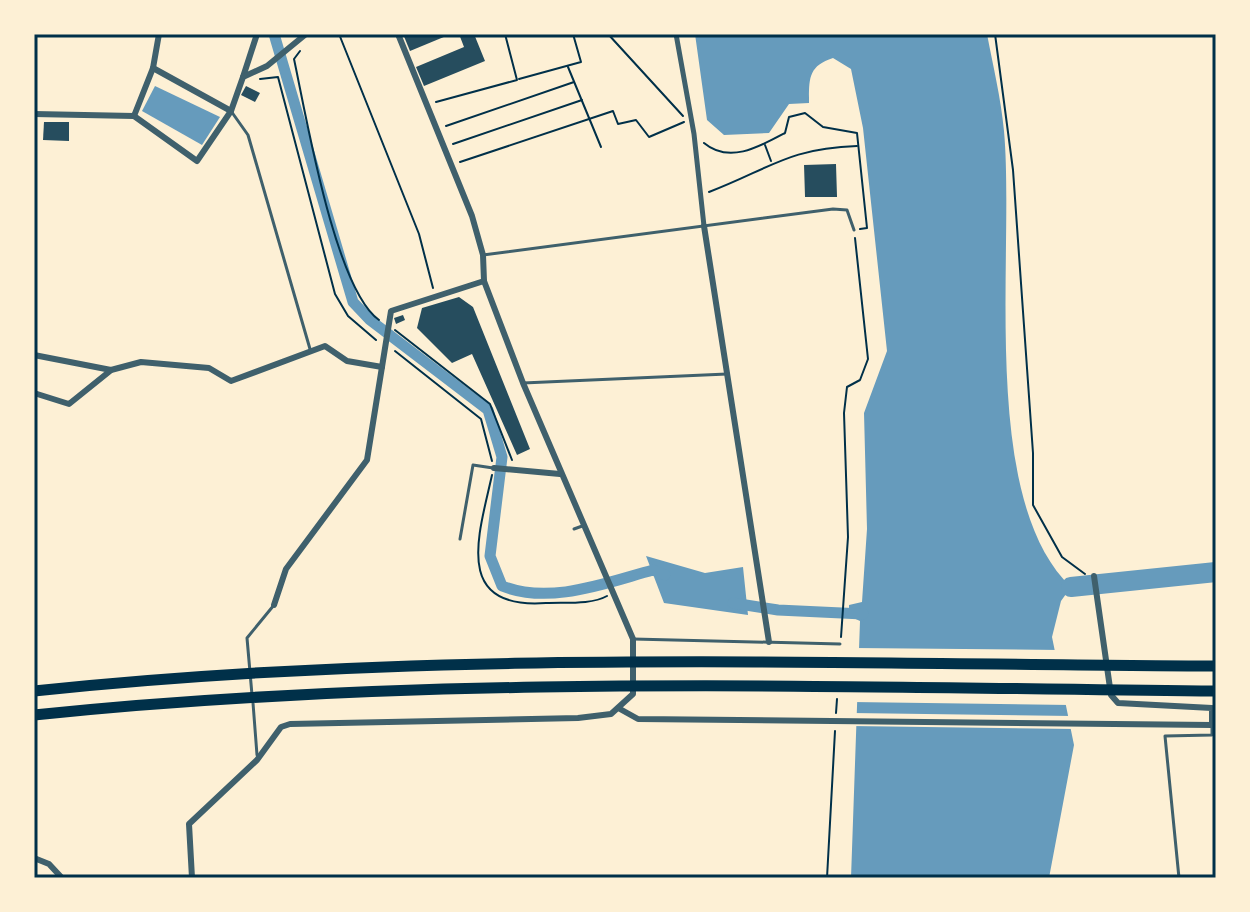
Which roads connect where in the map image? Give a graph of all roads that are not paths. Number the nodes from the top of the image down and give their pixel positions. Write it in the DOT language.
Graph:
graph roads {
  1 [pos="159,34"];
  2 [pos="257,34"];
  3 [pos="306,34"];
  4 [pos="398,34"];
  5 [pos="676,34"];
  6 [pos="153,68"];
  7 [pos="243,77"];
  8 [pos="231,111"];
  9 [pos="34,114"];
  10 [pos="134,116"];
  11 [pos="704,226"];
  12 [pos="854,230"];
  13 [pos="483,255"];
  14 [pos="484,281"];
  15 [pos="311,350"];
  16 [pos="34,355"];
  17 [pos="382,367"];
  18 [pos="111,370"];
  19 [pos="728,374"];
  20 [pos="523,383"];
  21 [pos="34,393"];
  22 [pos="494,468"];
  23 [pos="560,474"];
  24 [pos="585,525"];
  25 [pos="574,529"];
  26 [pos="460,539"];
  27 [pos="1094,577"];
  28 [pos="274,605"];
  29 [pos="633,639"];
  30 [pos="769,642"];
  31 [pos="840,644"];
  32 [pos="1216,666"];
  33 [pos="34,690"];
  34 [pos="1216,691"];
  35 [pos="620,709"];
  36 [pos="34,718"];
  37 [pos="1212,725"];
  38 [pos="257,760"];
  39 [pos="34,858"];
  40 [pos="62,878"];
  41 [pos="192,878"];
  42 [pos="1179,878"];
  1 -- 6 [label="street"];
  2 -- 7 [label="street"];
  3 -- 7 [label="street"];
  4 -- 13 [label="street"];
  5 -- 11 [label="street"];
  6 -- 8 [label="street"];
  6 -- 10 [label="street"];
  7 -- 8 [label="street"];
  8 -- 10 [label="street"];
  8 -- 15 [label="lane"];
  9 -- 10 [label="street"];
  11 -- 12 [label="lane"];
  11 -- 13 [label="lane"];
  11 -- 19 [label="street"];
  13 -- 14 [label="street"];
  14 -- 17 [label="street"];
  14 -- 20 [label="street"];
  15 -- 17 [label="street"];
  15 -- 18 [label="street"];
  16 -- 18 [label="street"];
  17 -- 28 [label="street"];
  18 -- 21 [label="street"];
  19 -- 20 [label="lane"];
  19 -- 30 [label="street"];
  20 -- 23 [label="street"];
  22 -- 23 [label="street"];
  22 -- 26 [label="lane"];
  23 -- 24 [label="street"];
  24 -- 25 [label="lane"];
  24 -- 29 [label="street"];
  27 -- 37 [label="street"];
  28 -- 38 [label="lane"];
  29 -- 30 [label="lane"];
  29 -- 35 [label="street"];
  30 -- 31 [label="lane"];
  32 -- 33 [label="highway"];
  34 -- 36 [label="highway"];
  35 -- 37 [label="street"];
  35 -- 38 [label="street"];
  37 -- 42 [label="lane"];
  38 -- 41 [label="street"];
  39 -- 40 [label="street"];
}
